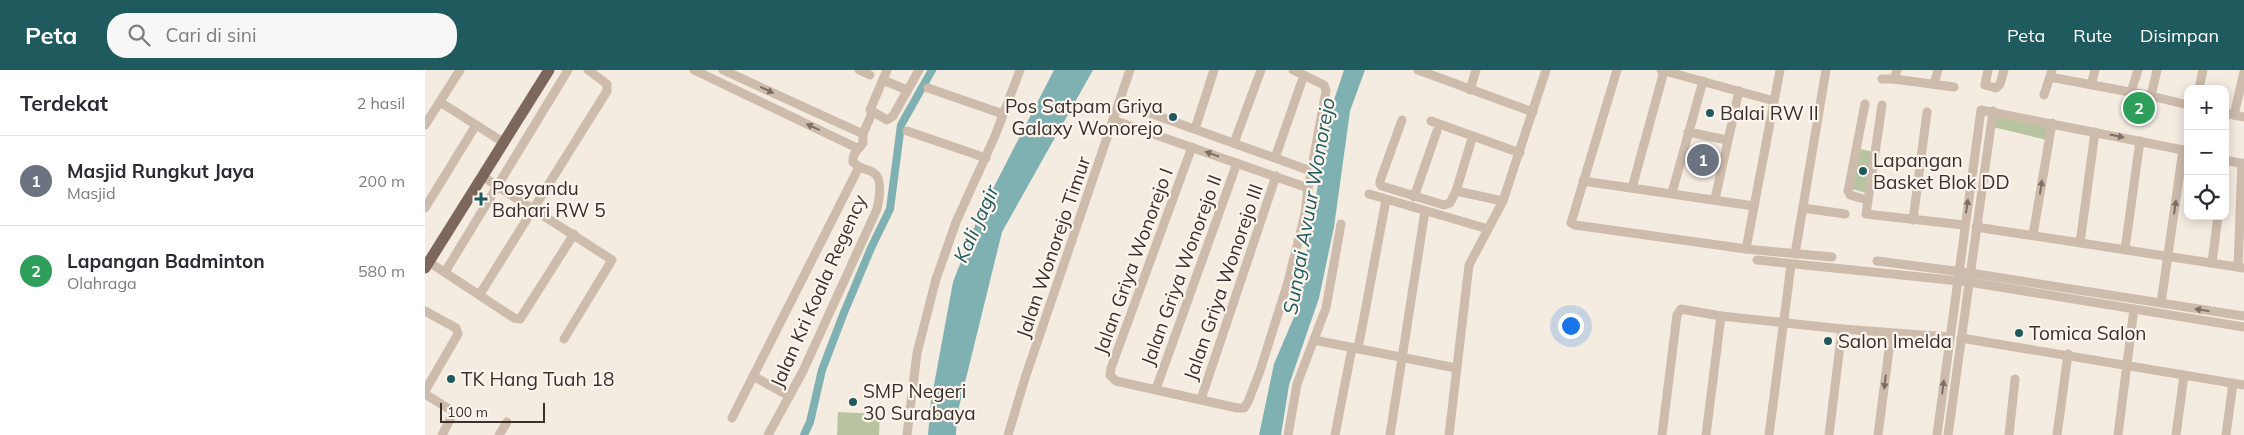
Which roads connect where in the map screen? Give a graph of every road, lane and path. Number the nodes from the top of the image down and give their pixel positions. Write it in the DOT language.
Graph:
graph roads {
  1 [pos="460,70"];
  2 [pos="549,70"];
  3 [pos="568,70"];
  4 [pos="588,70"];
  5 [pos="694,70"];
  6 [pos="723,70"];
  7 [pos="859,70"];
  8 [pos="887,70"];
  9 [pos="919,70"];
  10 [pos="1020,70"];
  11 [pos="1130,70"];
  12 [pos="1214,70"];
  13 [pos="1261,70"];
  14 [pos="1293,70"];
  15 [pos="1418,70"];
  16 [pos="1476,70"];
  17 [pos="1546,70"];
  18 [pos="1617,70"];
  19 [pos="1662,70"];
  20 [pos="1780,70"];
  21 [pos="1826,70"];
  22 [pos="1938,70"];
  23 [pos="1988,70"];
  24 [pos="2004,70"];
  25 [pos="2095,70"];
  26 [pos="2138,70"];
  27 [pos="2157,70"];
  28 [pos="2203,70"];
  29 [pos="2244,72"];
  30 [pos="2051,73"];
  31 [pos="870,75"];
  32 [pos="1304,75"];
  33 [pos="1895,75"];
  34 [pos="1882,79"];
  35 [pos="883,80"];
  36 [pos="1703,81"];
  37 [pos="1934,84"];
  38 [pos="2091,85"];
  39 [pos="2200,85"];
  40 [pos="1954,87"];
  41 [pos="928,88"];
  42 [pos="907,90"];
  43 [pos="1470,90"];
  44 [pos="1739,91"];
  45 [pos="2131,92"];
  46 [pos="2044,95"];
  47 [pos="2151,96"];
  48 [pos="1774,101"];
  49 [pos="440,102"];
  50 [pos="1119,102"];
  51 [pos="796,104"];
  52 [pos="1865,104"];
  53 [pos="2184,104"];
  54 [pos="1883,105"];
  55 [pos="871,111"];
  56 [pos="1993,111"];
  57 [pos="1533,112"];
  58 [pos="1927,112"];
  59 [pos="1003,114"];
  60 [pos="2230,114"];
  61 [pos="791,116"];
  62 [pos="2244,117"];
  63 [pos="1161,118"];
  64 [pos="1113,120"];
  65 [pos="1402,120"];
  66 [pos="1431,121"];
  67 [pos="2052,123"];
  68 [pos="425,125"];
  69 [pos="476,126"];
  70 [pos="1195,130"];
  71 [pos="907,131"];
  72 [pos="1437,131"];
  73 [pos="1688,132"];
  74 [pos="2095,132"];
  75 [pos="863,134"];
  76 [pos="1155,134"];
  77 [pos="498,139"];
  78 [pos="1727,140"];
  79 [pos="2140,141"];
  80 [pos="1471,142"];
  81 [pos="1234,143"];
  82 [pos="1192,147"];
  83 [pos="857,148"];
  84 [pos="2184,150"];
  85 [pos="1520,153"];
  86 [pos="986,158"];
  87 [pos="1275,158"];
  88 [pos="1237,162"];
  89 [pos="2184,162"];
  90 [pos="2229,162"];
  91 [pos="2243,163"];
  92 [pos="859,167"];
  93 [pos="1311,171"];
  94 [pos="482,176"];
  95 [pos="1276,176"];
  96 [pos="1583,181"];
  97 [pos="498,186"];
  98 [pos="1308,188"];
  99 [pos="1632,188"];
  100 [pos="1455,191"];
  101 [pos="1672,193"];
  102 [pos="1369,194"];
  103 [pos="1414,197"];
  104 [pos="1715,199"];
  105 [pos="1386,200"];
  106 [pos="1867,200"];
  107 [pos="1503,201"];
  108 [pos="1755,206"];
  109 [pos="425,208"];
  110 [pos="534,208"];
  111 [pos="1803,208"];
  112 [pos="1425,211"];
  113 [pos="1845,214"];
  114 [pos="1913,220"];
  115 [pos="2217,220"];
  116 [pos="1341,224"];
  117 [pos="1964,225"];
  118 [pos="1977,227"];
  119 [pos="1488,229"];
  120 [pos="574,234"];
  121 [pos="2033,235"];
  122 [pos="2080,243"];
  123 [pos="1746,249"];
  124 [pos="2125,249"];
  125 [pos="1795,254"];
  126 [pos="2168,255"];
  127 [pos="1832,257"];
  128 [pos="1757,260"];
  129 [pos="1877,261"];
  130 [pos="2212,263"];
  131 [pos="427,265"];
  132 [pos="1791,267"];
  133 [pos="2241,268"];
  134 [pos="445,272"];
  135 [pos="1958,276"];
  136 [pos="1970,278"];
  137 [pos="480,294"];
  138 [pos="2161,303"];
  139 [pos="2134,309"];
  140 [pos="425,311"];
  141 [pos="1721,316"];
  142 [pos="2244,316"];
  143 [pos="1784,322"];
  144 [pos="2244,327"];
  145 [pos="1843,329"];
  146 [pos="1891,334"];
  147 [pos="1949,337"];
  148 [pos="1961,338"];
  149 [pos="564,339"];
  150 [pos="1314,340"];
  151 [pos="1355,348"];
  152 [pos="2068,354"];
  153 [pos="1403,358"];
  154 [pos="2127,365"];
  155 [pos="1456,368"];
  156 [pos="2184,375"];
  157 [pos="753,376"];
  158 [pos="2015,379"];
  159 [pos="2233,383"];
  160 [pos="2244,385"];
  161 [pos="1156,389"];
  162 [pos="425,393"];
  163 [pos="789,396"];
  164 [pos="1201,399"];
  165 [pos="733,418"];
  166 [pos="507,422"];
  167 [pos="442,435"];
  168 [pos="499,435"];
  169 [pos="768,435"];
  170 [pos="907,435"];
  171 [pos="1009,435"];
  172 [pos="1288,435"];
  173 [pos="1335,435"];
  174 [pos="1390,435"];
  175 [pos="1449,435"];
  176 [pos="1662,435"];
  177 [pos="1706,435"];
  178 [pos="1769,435"];
  179 [pos="1829,435"];
  180 [pos="1878,435"];
  181 [pos="1937,435"];
  182 [pos="1948,435"];
  183 [pos="2009,435"];
  184 [pos="2057,435"];
  185 [pos="2118,435"];
  186 [pos="2176,435"];
  187 [pos="2226,435"];
  1 -- 49 [label="street"];
  2 -- 77 [label="main road"];
  3 -- 97 [label="street"];
  4 -- 110 [label="street"];
  5 -- 61 [label="street"];
  6 -- 51 [label="street, one-way"];
  7 -- 31 [label="street"];
  8 -- 35 [label="street, Jalan Kri Koala Regency"];
  9 -- 42 [label="street"];
  10 -- 59 [label="street"];
  11 -- 50 [label="street, Jalan Wonorejo Timur"];
  12 -- 70 [label="street"];
  13 -- 81 [label="street"];
  14 -- 32 [label="street"];
  15 -- 43 [label="street"];
  16 -- 43 [label="street"];
  17 -- 57 [label="street"];
  18 -- 96 [label="street"];
  19 -- 36 [label="street"];
  19 -- 99 [label="street"];
  20 -- 48 [label="street"];
  21 -- 111 [label="street"];
  22 -- 37 [label="street"];
  23 -- 24 [label="street"];
  25 -- 38 [label="street"];
  26 -- 45 [label="street"];
  27 -- 47 [label="street"];
  28 -- 39 [label="street"];
  29 -- 60 [label="street"];
  30 -- 38 [label="street"];
  30 -- 46 [label="street"];
  32 -- 87 [label="street"];
  32 -- 93 [label="street"];
  33 -- 34 [label="street"];
  33 -- 37 [label="street"];
  35 -- 42 [label="street"];
  35 -- 55 [label="street, Jalan Kri Koala Regency"];
  36 -- 44 [label="street"];
  36 -- 73 [label="street"];
  37 -- 40 [label="street"];
  38 -- 45 [label="street"];
  41 -- 59 [label="street"];
  42 -- 55 [label="street"];
  43 -- 57 [label="street"];
  44 -- 48 [label="street"];
  44 -- 78 [label="street"];
  45 -- 47 [label="street"];
  47 -- 53 [label="street"];
  48 -- 108 [label="street"];
  49 -- 68 [label="street"];
  49 -- 69 [label="street"];
  50 -- 63 [label="street"];
  50 -- 64 [label="street, Jalan Wonorejo Timur"];
  51 -- 61 [label="street"];
  51 -- 75 [label="street"];
  52 -- 106 [label="street"];
  54 -- 106 [label="street"];
  55 -- 75 [label="street, Jalan Kri Koala Regency"];
  56 -- 67 [label="street"];
  117 -- 56 [label="street, one-way"];
  56 -- 118 [label="street"];
  57 -- 85 [label="street"];
  58 -- 114 [label="street"];
  59 -- 86 [label="street"];
  60 -- 62 [label="street"];
  83 -- 61 [label="street, one-way"];
  63 -- 70 [label="street"];
  63 -- 76 [label="street"];
  64 -- 76 [label="street"];
  64 -- 171 [label="street, Jalan Wonorejo Timur"];
  65 -- 103 [label="street"];
  66 -- 85 [label="street"];
  67 -- 74 [label="street"];
  121 -- 67 [label="street, one-way"];
  69 -- 77 [label="street"];
  69 -- 109 [label="street"];
  70 -- 81 [label="street"];
  71 -- 86 [label="street"];
  72 -- 103 [label="street"];
  73 -- 78 [label="street"];
  73 -- 101 [label="street"];
  74 -- 79 [label="street, one-way"];
  74 -- 122 [label="street"];
  75 -- 83 [label="street, Jalan Kri Koala Regency"];
  76 -- 82 [label="street"];
  77 -- 94 [label="main road"];
  78 -- 104 [label="street"];
  79 -- 84 [label="street"];
  79 -- 124 [label="street"];
  80 -- 100 [label="street"];
  81 -- 87 [label="street"];
  88 -- 82 [label="street, one-way"];
  82 -- 161 [label="street, Jalan Griya Wonorejo I"];
  83 -- 92 [label="street, Jalan Kri Koala Regency"];
  85 -- 107 [label="street"];
  86 -- 170 [label="street"];
  87 -- 93 [label="street"];
  88 -- 95 [label="street"];
  88 -- 161 [label="street, Jalan Griya Wonorejo II"];
  126 -- 89 [label="street, one-way"];
  90 -- 91 [label="street"];
  91 -- 133 [label="street"];
  92 -- 157 [label="street, Jalan Kri Koala Regency"];
  92 -- 163 [label="street, Jalan Kri Koala Regency"];
  93 -- 98 [label="street"];
  94 -- 97 [label="street"];
  94 -- 131 [label="main road"];
  95 -- 98 [label="street"];
  95 -- 164 [label="street, Jalan Griya Wonorejo III"];
  96 -- 99 [label="street"];
  96 -- 123 [label="street"];
  97 -- 110 [label="street"];
  97 -- 134 [label="street"];
  98 -- 164 [label="street, Jalan Griya Wonorejo I"];
  99 -- 101 [label="street"];
  100 -- 103 [label="street"];
  100 -- 107 [label="street"];
  101 -- 104 [label="street"];
  102 -- 105 [label="street"];
  104 -- 108 [label="street"];
  105 -- 112 [label="street"];
  105 -- 151 [label="street"];
  106 -- 114 [label="street"];
  107 -- 119 [label="street"];
  108 -- 123 [label="street"];
  110 -- 120 [label="street"];
  110 -- 137 [label="street"];
  111 -- 113 [label="street"];
  111 -- 125 [label="street"];
  112 -- 119 [label="street"];
  112 -- 153 [label="street"];
  114 -- 117 [label="street"];
  115 -- 130 [label="street"];
  116 -- 150 [label="street"];
  117 -- 135 [label="street"];
  118 -- 121 [label="street"];
  118 -- 136 [label="street"];
  119 -- 155 [label="street"];
  120 -- 137 [label="street"];
  120 -- 149 [label="street"];
  121 -- 122 [label="street"];
  122 -- 124 [label="street"];
  123 -- 125 [label="street"];
  124 -- 126 [label="street"];
  125 -- 127 [label="street"];
  126 -- 130 [label="street"];
  126 -- 138 [label="street"];
  128 -- 132 [label="street"];
  129 -- 135 [label="street"];
  130 -- 133 [label="street"];
  131 -- 134 [label="street"];
  132 -- 135 [label="street"];
  132 -- 143 [label="street"];
  134 -- 137 [label="street"];
  135 -- 136 [label="street"];
  135 -- 147 [label="street"];
  136 -- 138 [label="street"];
  136 -- 139 [label="street"];
  136 -- 148 [label="street"];
  142 -- 138 [label="street, one-way"];
  139 -- 144 [label="street"];
  139 -- 154 [label="street"];
  140 -- 162 [label="street"];
  141 -- 143 [label="street"];
  141 -- 176 [label="street"];
  141 -- 177 [label="street"];
  143 -- 145 [label="street"];
  143 -- 178 [label="street"];
  145 -- 146 [label="street"];
  145 -- 179 [label="street"];
  146 -- 147 [label="street"];
  146 -- 180 [label="street, one-way"];
  181 -- 147 [label="street, one-way"];
  148 -- 152 [label="street"];
  148 -- 182 [label="street"];
  150 -- 151 [label="street"];
  150 -- 172 [label="street"];
  151 -- 153 [label="street"];
  151 -- 173 [label="street"];
  152 -- 154 [label="street"];
  152 -- 184 [label="street"];
  153 -- 155 [label="street"];
  153 -- 174 [label="street"];
  154 -- 156 [label="street"];
  154 -- 185 [label="street"];
  155 -- 175 [label="street"];
  156 -- 159 [label="street"];
  156 -- 186 [label="street"];
  157 -- 163 [label="street"];
  157 -- 165 [label="street, Jalan Kri Koala Regency"];
  158 -- 183 [label="street"];
  159 -- 160 [label="street"];
  159 -- 187 [label="street"];
  161 -- 164 [label="street, Jalan Griya Wonorejo I"];
  162 -- 167 [label="street"];
  163 -- 169 [label="street, Jalan Kri Koala Regency"];
  166 -- 168 [label="street"];
}
